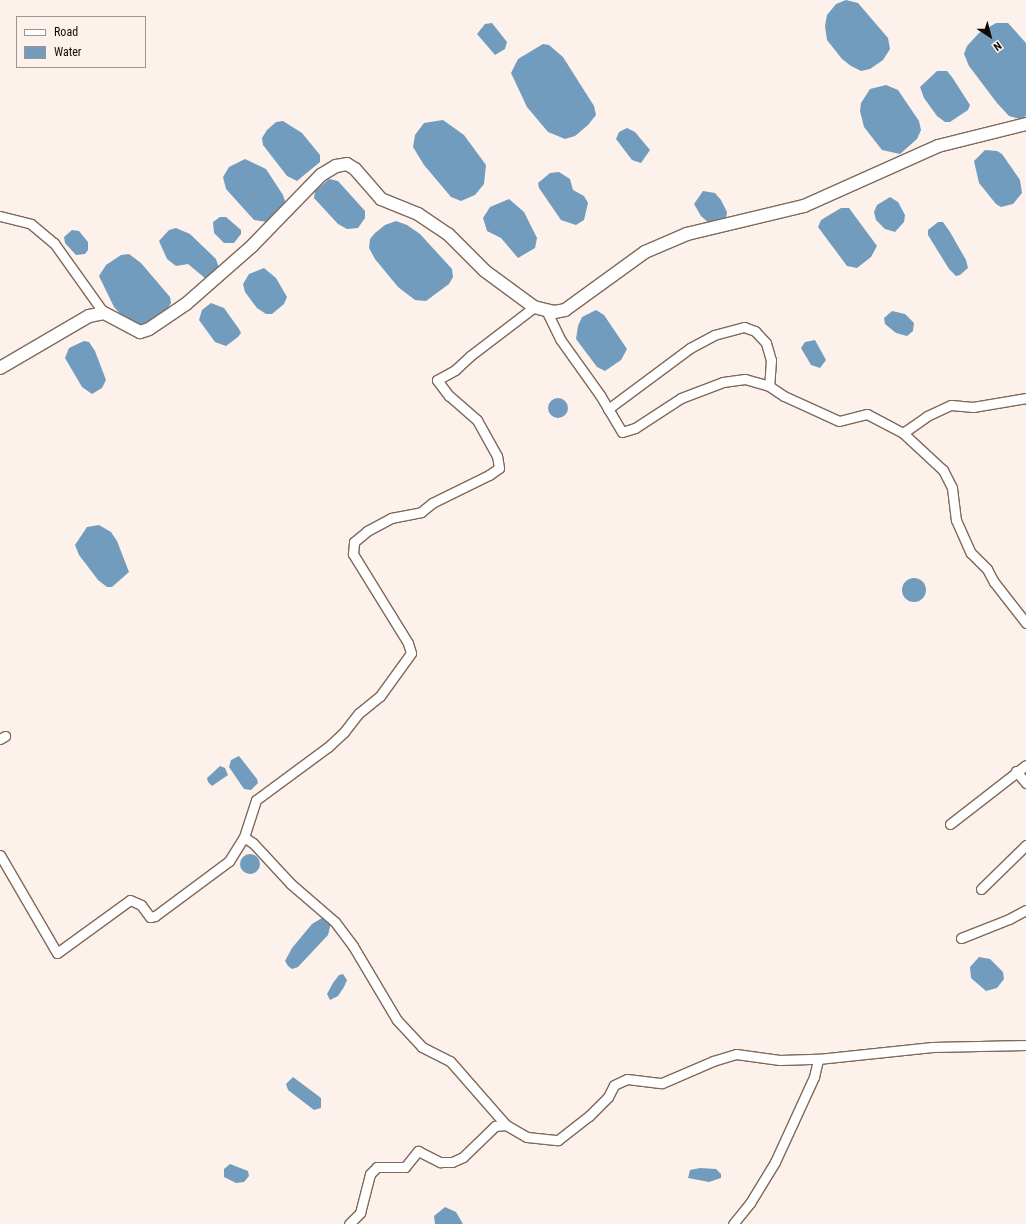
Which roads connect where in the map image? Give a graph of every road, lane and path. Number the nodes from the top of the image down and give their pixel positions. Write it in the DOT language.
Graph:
graph roads {
  1 [pos="1026,124"];
  2 [pos="0,216"];
  3 [pos="534,308"];
  4 [pos="546,310"];
  5 [pos="104,313"];
  6 [pos="0,368"];
  7 [pos="770,386"];
  8 [pos="1026,398"];
  9 [pos="608,409"];
  10 [pos="902,434"];
  11 [pos="1026,623"];
  12 [pos="1026,765"];
  13 [pos="1016,771"];
  14 [pos="1026,783"];
  15 [pos="950,824"];
  16 [pos="244,837"];
  17 [pos="1026,845"];
  18 [pos="0,855"];
  19 [pos="981,889"];
  20 [pos="1026,910"];
  21 [pos="961,938"];
  22 [pos="1026,1045"];
  23 [pos="818,1059"];
  24 [pos="506,1126"];
  25 [pos="349,1224"];
  26 [pos="733,1224"];
  1 -- 4 [label="street"];
  2 -- 5 [label="street"];
  3 -- 4 [label="street"];
  3 -- 5 [label="street"];
  3 -- 16 [label="street"];
  4 -- 9 [label="street"];
  5 -- 6 [label="street"];
  7 -- 9 [label="street"];
  7 -- 9 [label="street"];
  7 -- 10 [label="street"];
  8 -- 10 [label="street"];
  10 -- 11 [label="street"];
  12 -- 13 [label="street"];
  13 -- 14 [label="street"];
  13 -- 15 [label="street"];
  16 -- 18 [label="street"];
  16 -- 24 [label="street"];
  17 -- 19 [label="street"];
  20 -- 21 [label="street"];
  22 -- 23 [label="street"];
  23 -- 24 [label="street"];
  23 -- 26 [label="street"];
  24 -- 25 [label="street"];
}
